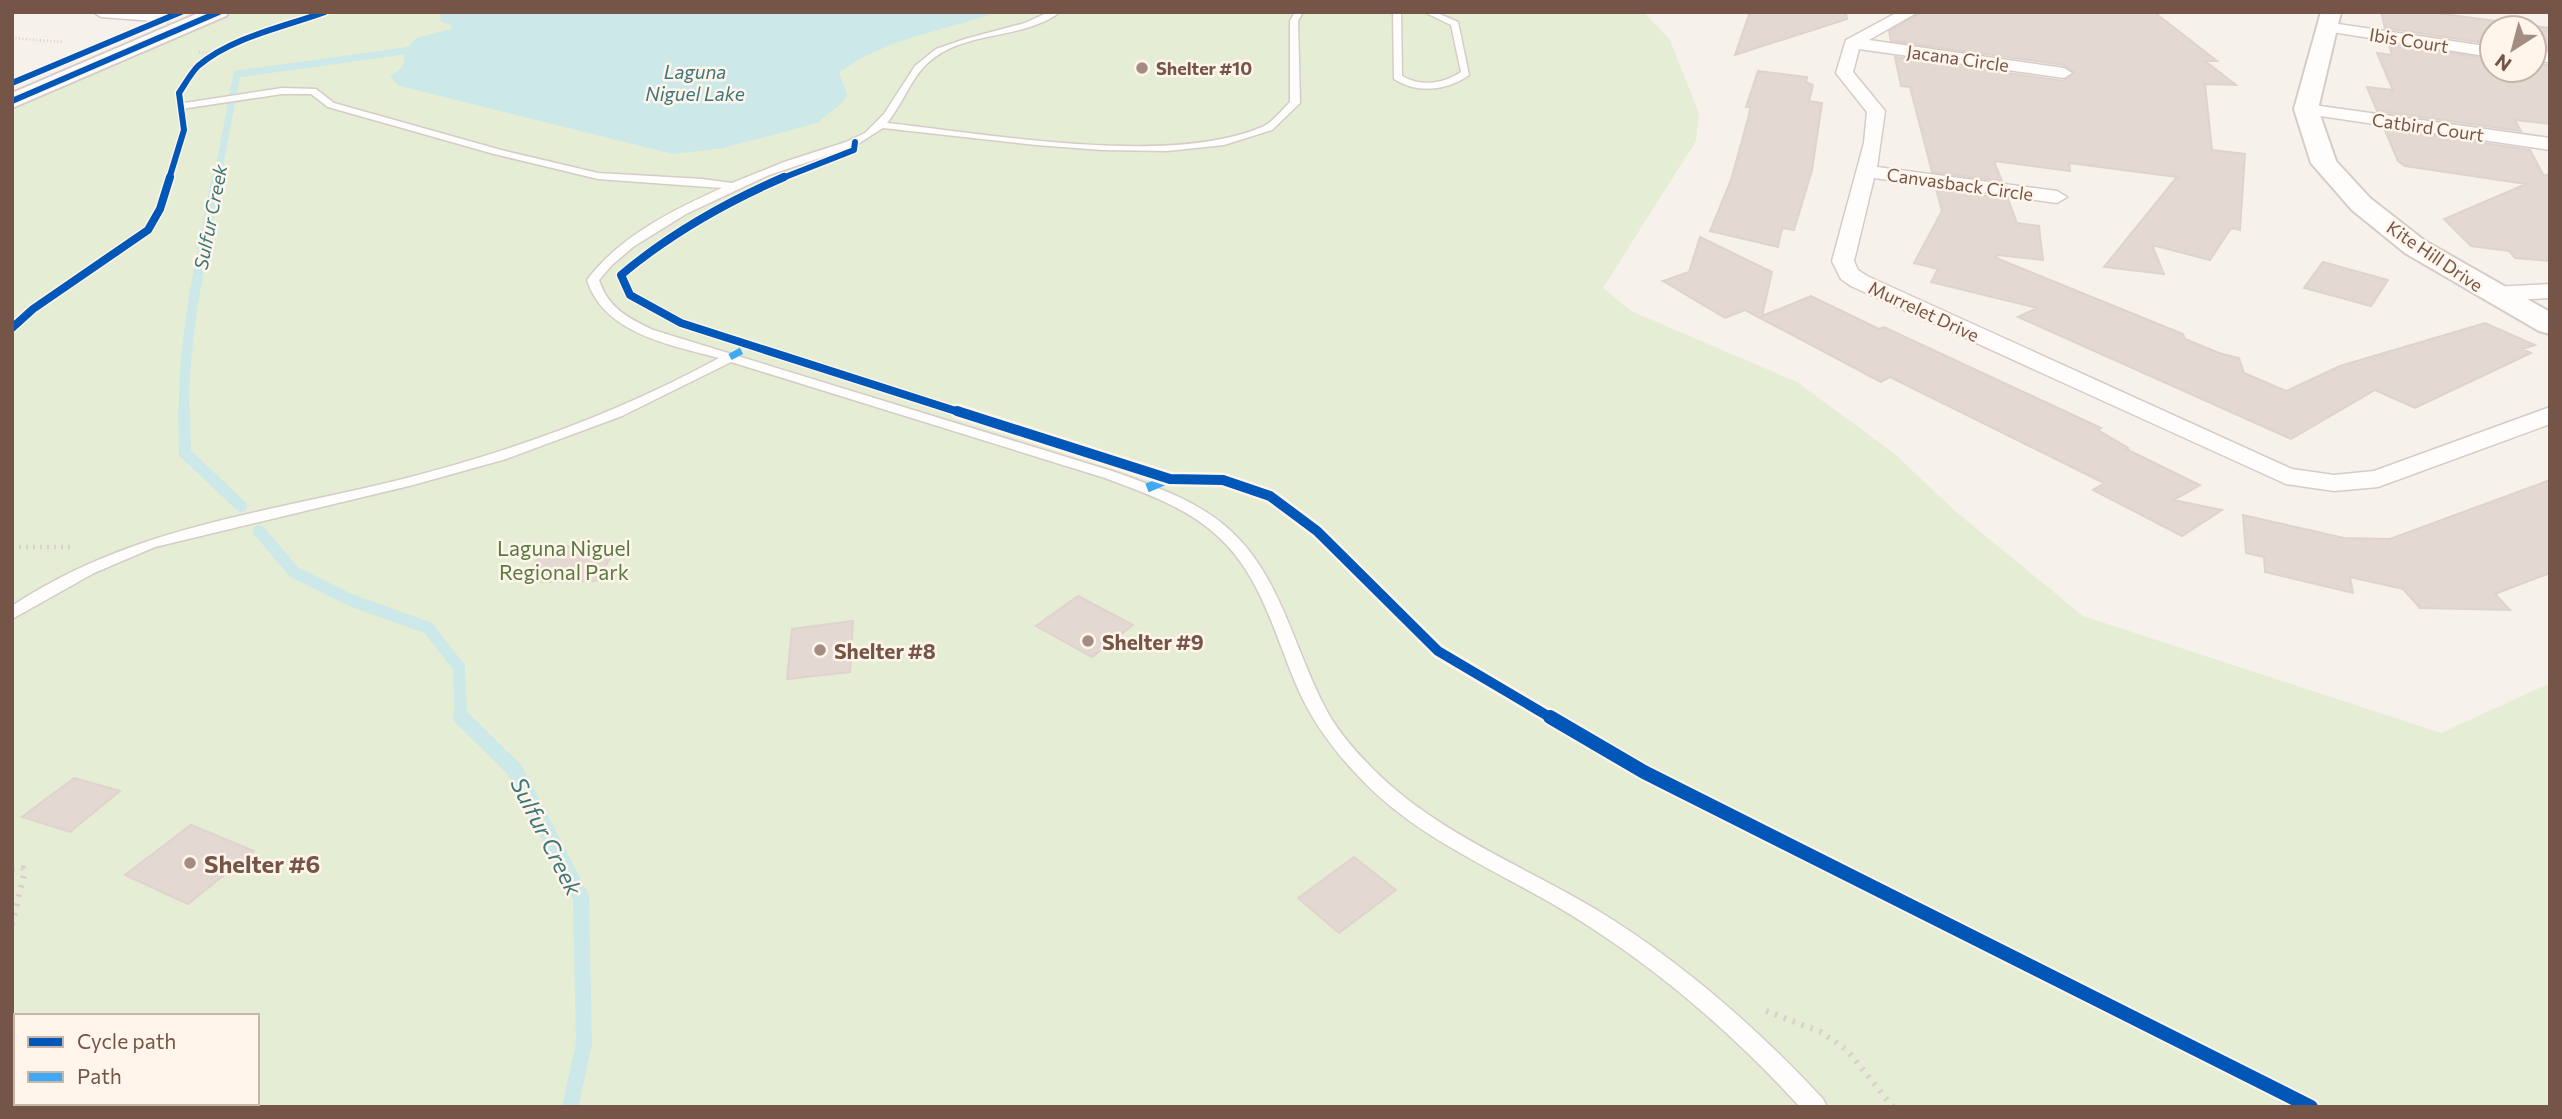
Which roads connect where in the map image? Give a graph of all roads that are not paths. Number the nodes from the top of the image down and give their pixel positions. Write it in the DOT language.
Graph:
graph roads {
  1 [pos="101,12"];
  2 [pos="194,12"];
  3 [pos="219,12"];
  4 [pos="1056,12"];
  5 [pos="1299,12"];
  6 [pos="1397,12"];
  7 [pos="1428,12"];
  8 [pos="1910,12"];
  9 [pos="174,15"];
  10 [pos="2328,20"];
  11 [pos="1852,43"];
  12 [pos="2478,48"];
  13 [pos="2064,73"];
  14 [pos="16,93"];
  15 [pos="181,106"];
  16 [pos="2305,109"];
  17 [pos="882,125"];
  18 [pos="2550,144"];
  19 [pos="1864,171"];
  20 [pos="736,187"];
  21 [pos="2057,197"];
  22 [pos="2550,290"];
  23 [pos="2492,294"];
  24 [pos="2550,325"];
  25 [pos="730,358"];
  26 [pos="2550,415"];
  27 [pos="12,614"];
  28 [pos="1815,1107"];
  1 -- 9 [label="street"];
  2 -- 9 [label="street"];
  3 -- 14 [label="street"];
  4 -- 17 [label="lane"];
  5 -- 17 [label="lane"];
  6 -- 7 [label="lane"];
  8 -- 11 [label="street"];
  9 -- 14 [label="street"];
  10 -- 12 [label="street, Ibis Court"];
  10 -- 16 [label="street"];
  11 -- 13 [label="street, Jacana Circle"];
  11 -- 19 [label="street, Murrelet Drive"];
  15 -- 20 [label="lane"];
  16 -- 18 [label="street, Catbird Court"];
  16 -- 23 [label="street, Kite Hill Drive"];
  17 -- 20 [label="lane"];
  19 -- 21 [label="street, Canvasback Circle"];
  19 -- 26 [label="street, Murrelet Drive"];
  20 -- 25 [label="lane"];
  22 -- 23 [label="street"];
  23 -- 24 [label="street, Kite Hill Drive"];
  25 -- 27 [label="lane"];
  25 -- 28 [label="lane"];
}
